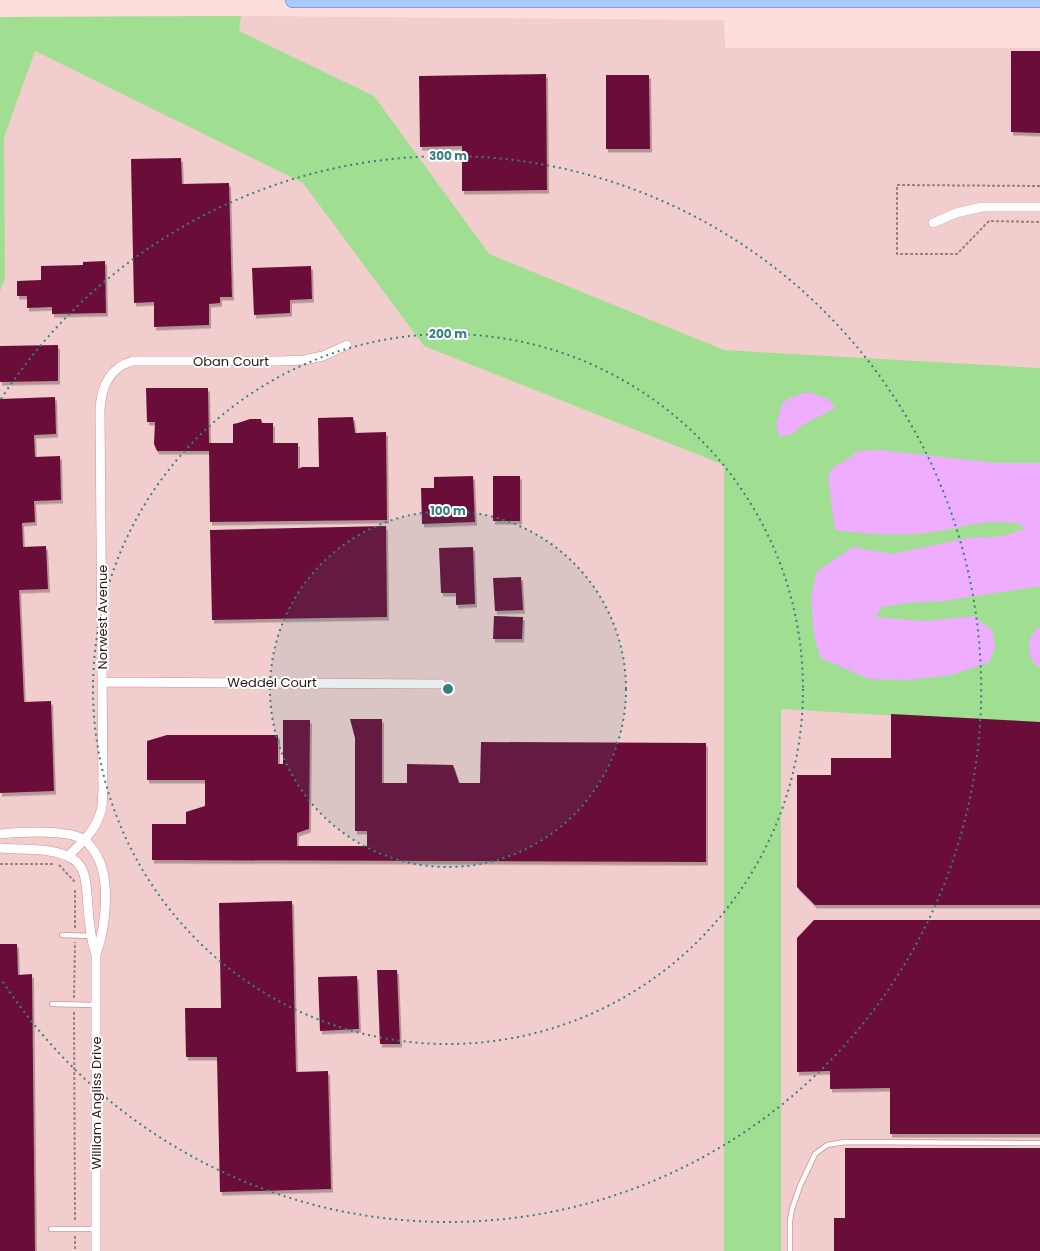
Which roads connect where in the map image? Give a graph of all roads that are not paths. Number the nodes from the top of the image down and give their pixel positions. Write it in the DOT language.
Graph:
graph roads {
  1 [pos="293,0"];
  2 [pos="574,0"];
  3 [pos="1040,0"];
  4 [pos="1040,207"];
  5 [pos="933,223"];
  6 [pos="347,345"];
  7 [pos="115,370"];
  8 [pos="102,682"];
  9 [pos="441,684"];
  10 [pos="0,834"];
  11 [pos="86,840"];
  12 [pos="0,848"];
  13 [pos="68,856"];
  14 [pos="62,935"];
  15 [pos="91,936"];
  16 [pos="102,936"];
  17 [pos="96,955"];
  18 [pos="52,1004"];
  19 [pos="96,1005"];
  20 [pos="1040,1143"];
  21 [pos="51,1229"];
  22 [pos="96,1229"];
  23 [pos="96,1251"];
  24 [pos="790,1251"];
  1 -- 2 [label="main road"];
  2 -- 3 [label="main road"];
  4 -- 5 [label="street"];
  6 -- 7 [label="street, Oban Court"];
  7 -- 8 [label="street, Norwest Avenue"];
  8 -- 9 [label="street, Weddel Court"];
  8 -- 11 [label="street, Norwest Avenue"];
  10 -- 11 [label="street"];
  11 -- 13 [label="street, Norwest Avenue"];
  11 -- 16 [label="street, William Angliss Drive"];
  12 -- 13 [label="street"];
  13 -- 15 [label="street, William Angliss Drive"];
  14 -- 15 [label="lane"];
  15 -- 16 [label="lane"];
  15 -- 17 [label="street, William Angliss Drive"];
  16 -- 17 [label="street, William Angliss Drive"];
  17 -- 19 [label="street, William Angliss Drive"];
  18 -- 19 [label="lane"];
  19 -- 22 [label="street, William Angliss Drive"];
  20 -- 24 [label="lane"];
  21 -- 22 [label="lane"];
  22 -- 23 [label="street, William Angliss Drive"];
}
